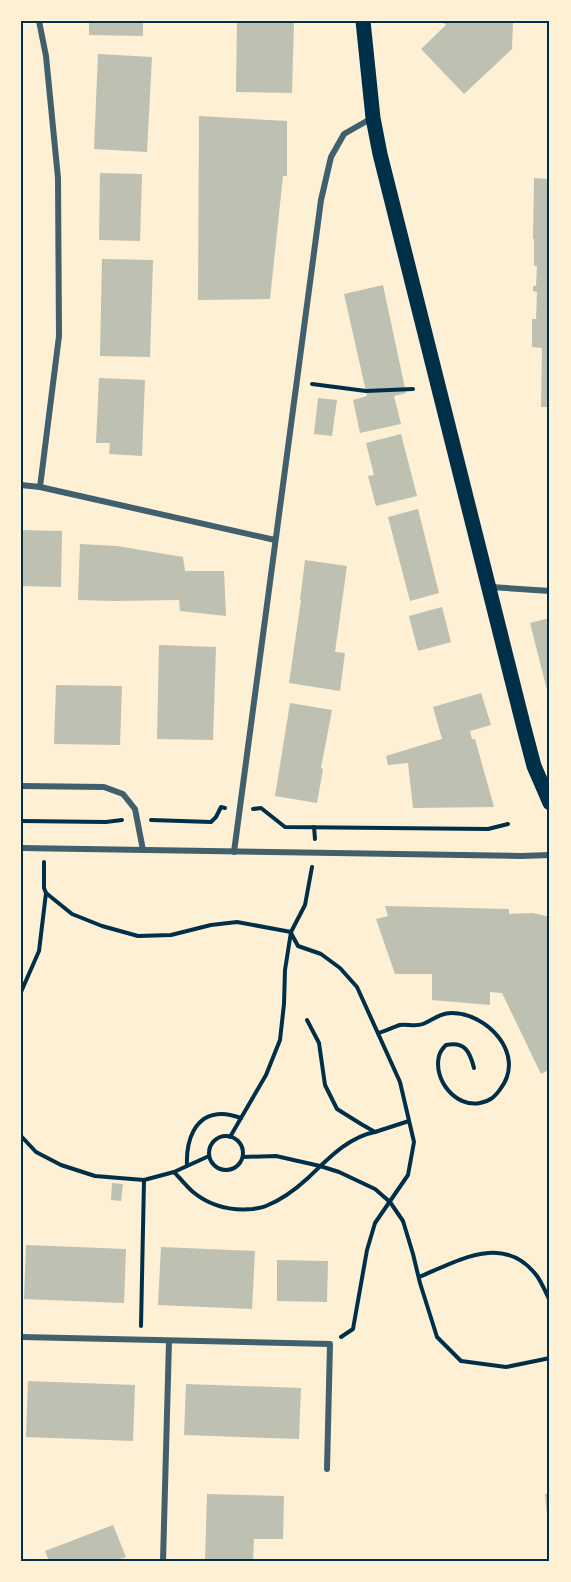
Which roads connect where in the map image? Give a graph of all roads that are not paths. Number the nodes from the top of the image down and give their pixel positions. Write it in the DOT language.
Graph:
graph roads {
  1 [pos="39,21"];
  2 [pos="363,21"];
  3 [pos="373,118"];
  4 [pos="21,485"];
  5 [pos="40,487"];
  6 [pos="275,540"];
  7 [pos="489,586"];
  8 [pos="550,591"];
  9 [pos="21,786"];
  10 [pos="550,803"];
  11 [pos="21,848"];
  12 [pos="143,850"];
  13 [pos="234,852"];
  14 [pos="550,855"];
  15 [pos="21,1337"];
  16 [pos="169,1341"];
  17 [pos="327,1469"];
  18 [pos="163,1561"];
  1 -- 5 [label="street"];
  2 -- 3 [label="main road"];
  3 -- 6 [label="street"];
  3 -- 7 [label="main road"];
  4 -- 5 [label="street"];
  5 -- 6 [label="street"];
  6 -- 13 [label="street"];
  7 -- 8 [label="street"];
  7 -- 10 [label="main road"];
  9 -- 12 [label="street"];
  11 -- 12 [label="street"];
  12 -- 13 [label="street"];
  13 -- 14 [label="street"];
  15 -- 16 [label="street"];
  16 -- 17 [label="street"];
  16 -- 18 [label="street"];
}
